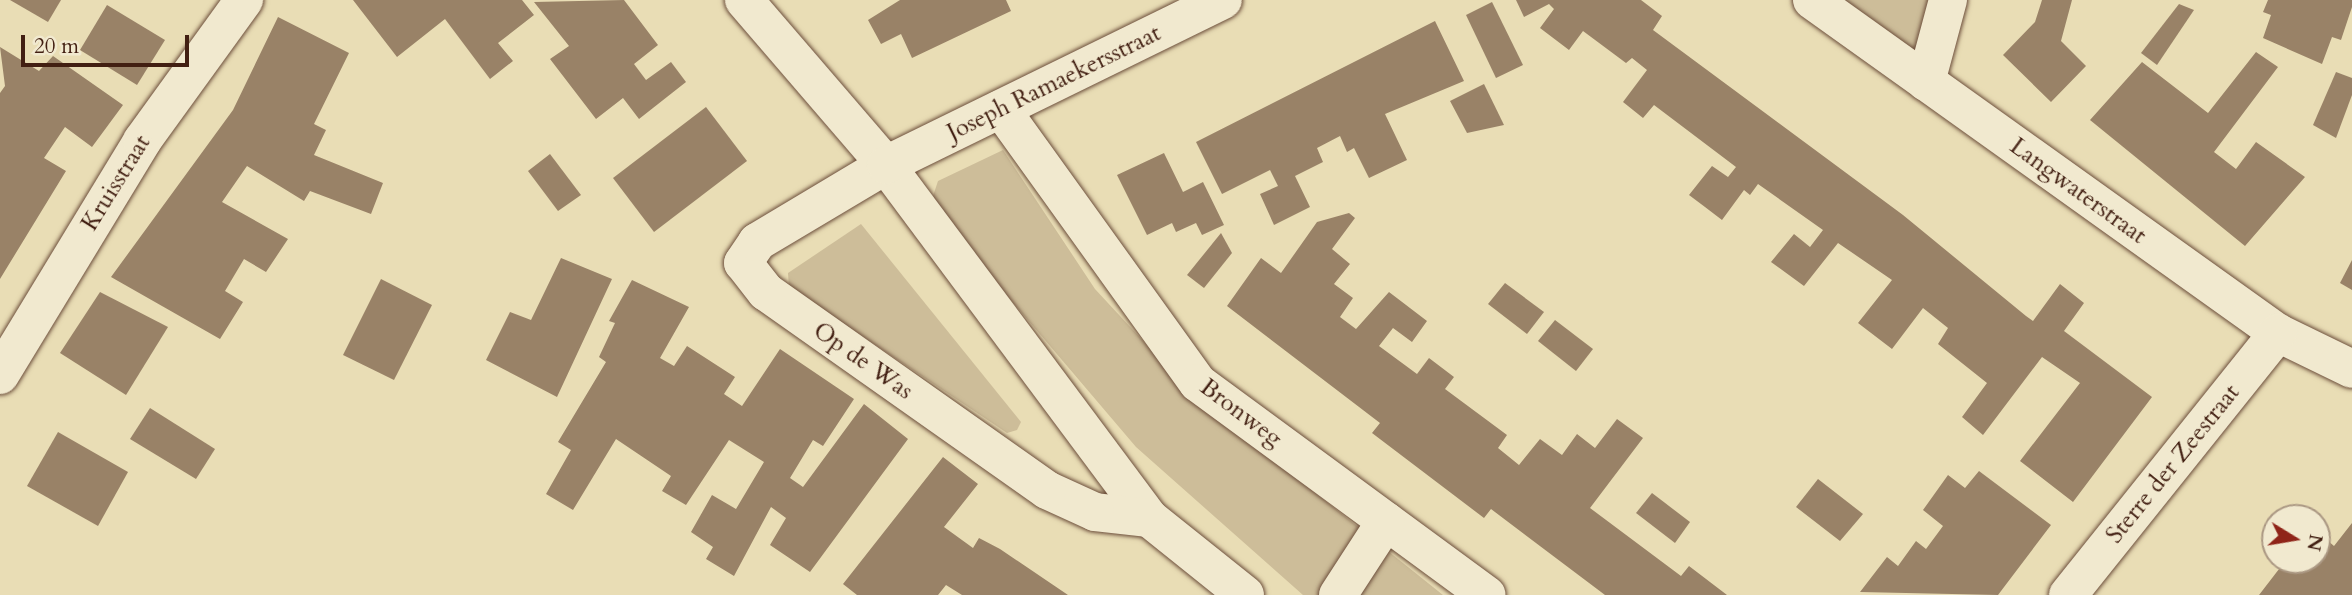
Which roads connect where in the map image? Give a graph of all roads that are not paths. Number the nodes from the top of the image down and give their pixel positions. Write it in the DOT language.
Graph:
graph roads {
  1 [pos="244,0"];
  2 [pos="744,0"];
  3 [pos="1223,0"];
  4 [pos="1812,0"];
  5 [pos="1948,0"];
  6 [pos="1926,82"];
  7 [pos="1001,109"];
  8 [pos="886,165"];
  9 [pos="2278,333"];
  10 [pos="2352,369"];
  11 [pos="0,374"];
  12 [pos="1149,518"];
  13 [pos="1387,521"];
  14 [pos="1245,595"];
  15 [pos="1338,595"];
  16 [pos="1487,595"];
  17 [pos="2068,595"];
  1 -- 11 [label="street, Kruisstraat"];
  2 -- 8 [label="street"];
  3 -- 7 [label="street, Joseph Ramaekersstraat"];
  4 -- 6 [label="street, Langwaterstraat"];
  5 -- 6 [label="street"];
  6 -- 9 [label="street, Langwaterstraat"];
  7 -- 8 [label="street, Joseph Ramaekersstraat"];
  7 -- 13 [label="street, Bronweg"];
  8 -- 12 [label="street"];
  8 -- 12 [label="street, Op de Was"];
  9 -- 10 [label="street, Langwaterstraat"];
  9 -- 17 [label="street, Sterre der Zeestraat"];
  12 -- 14 [label="street"];
  13 -- 15 [label="street"];
  13 -- 16 [label="street, Bronweg"];
}
